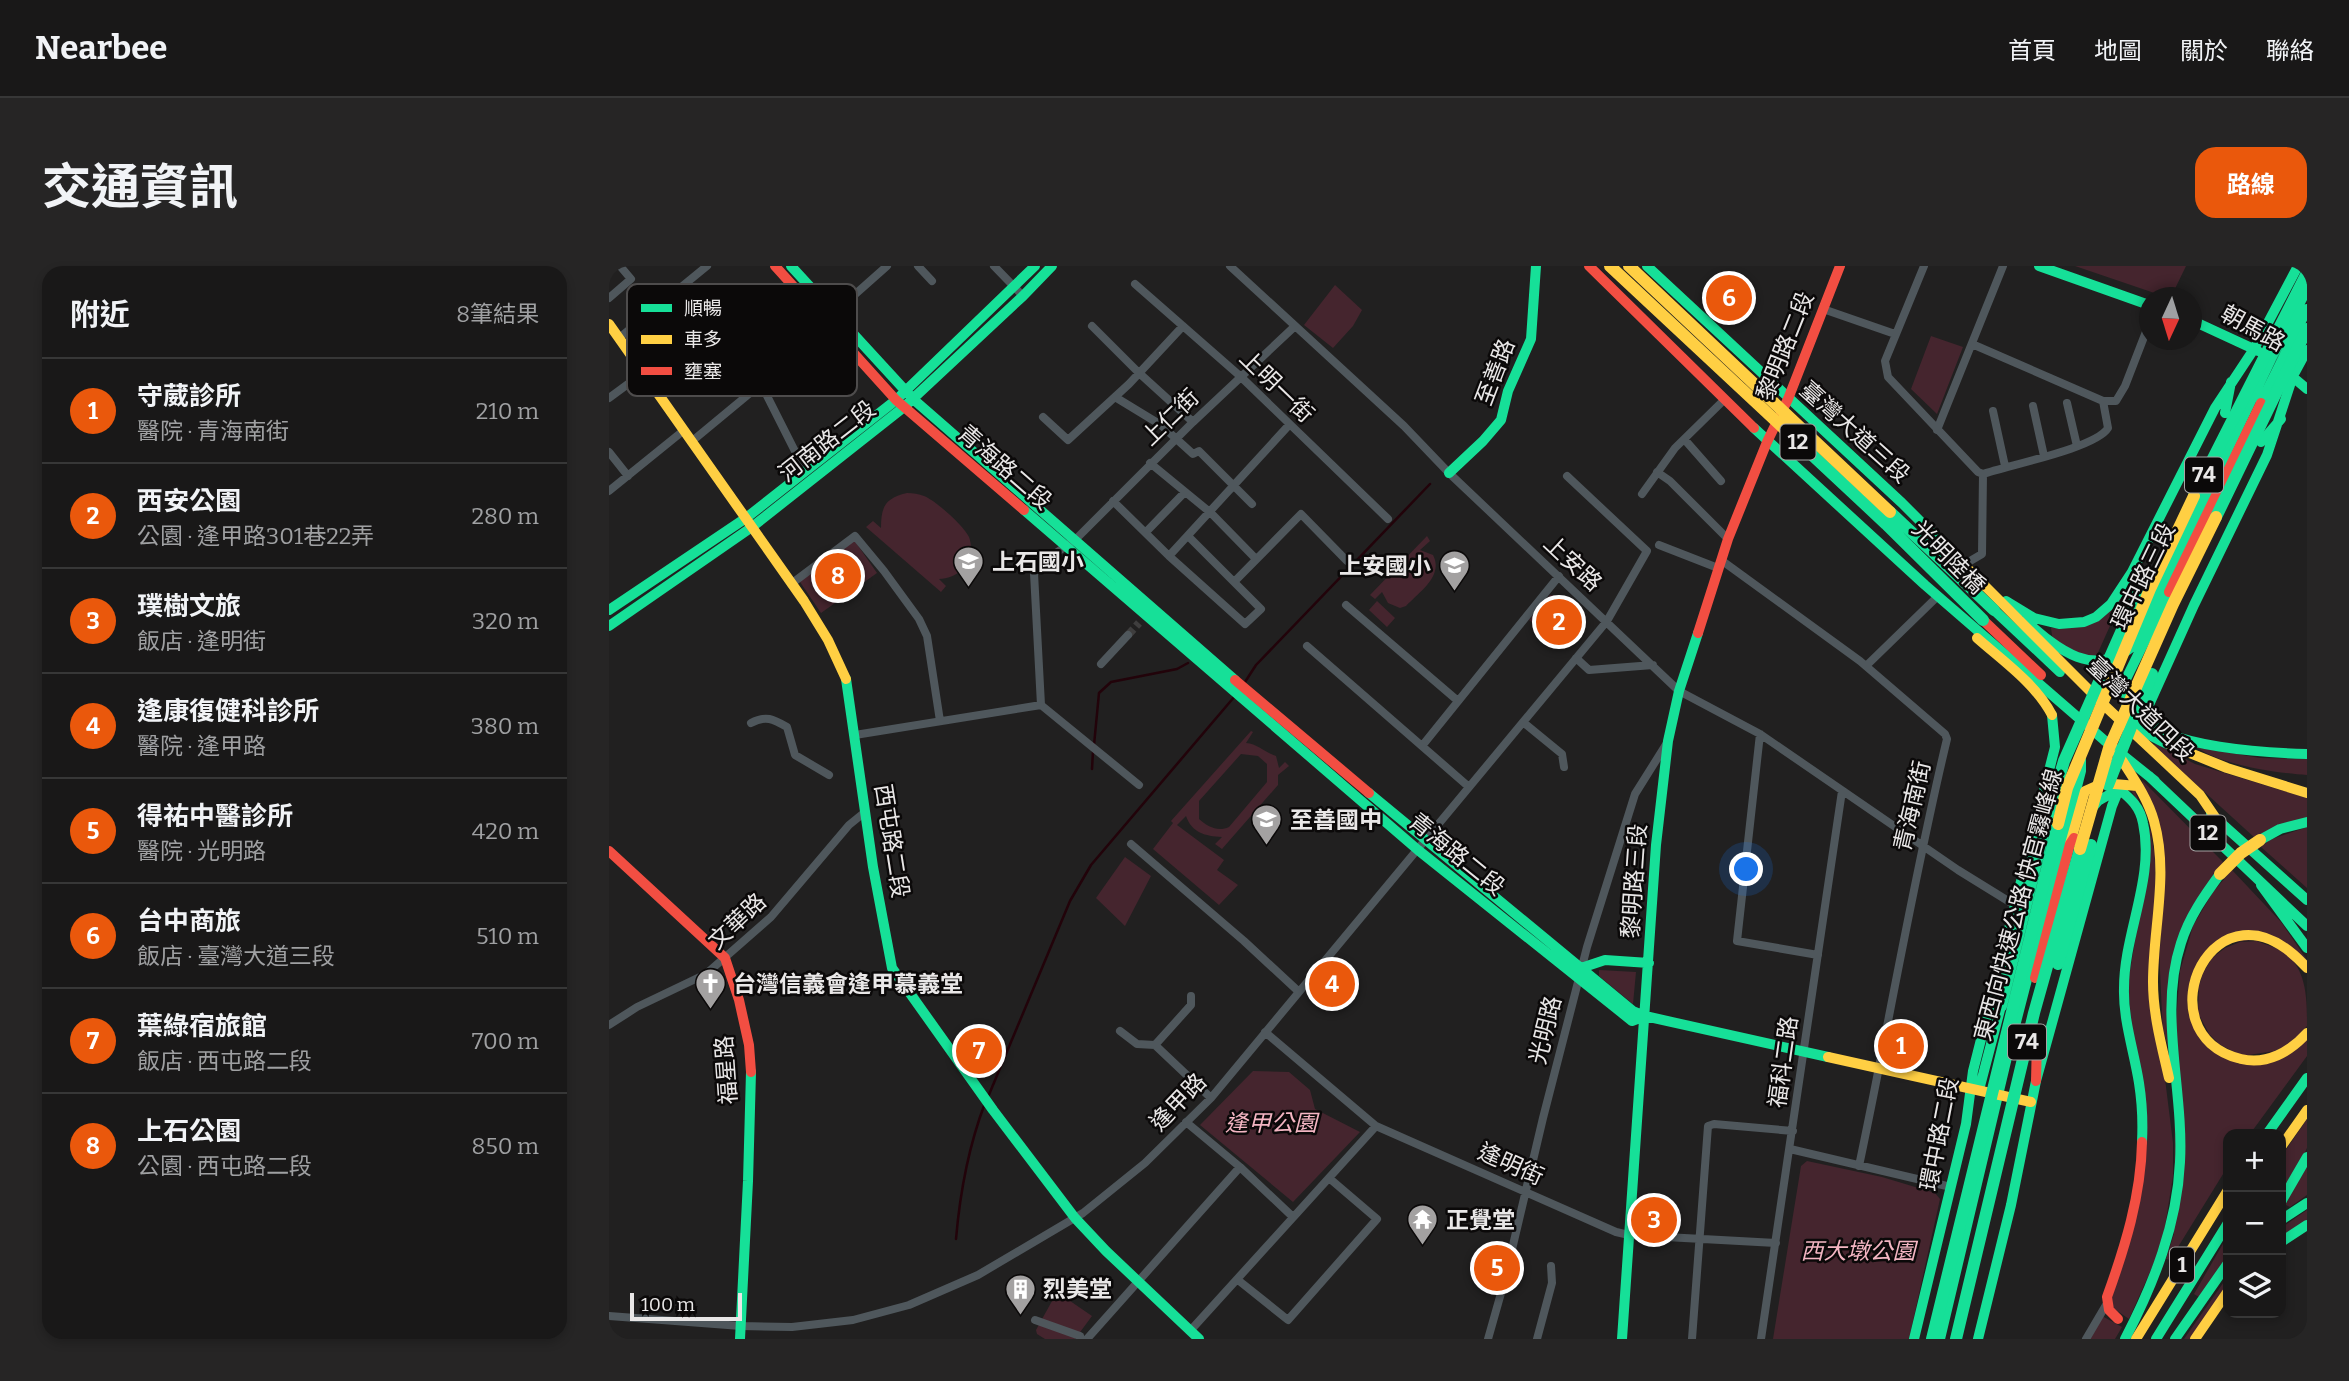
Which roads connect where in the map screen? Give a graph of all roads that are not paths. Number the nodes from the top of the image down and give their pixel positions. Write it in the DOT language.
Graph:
graph roads {
  1 [pos="620,266"];
  2 [pos="707,266"];
  3 [pos="775,266"];
  4 [pos="791,266"];
  5 [pos="887,266"];
  6 [pos="918,266"];
  7 [pos="994,266"];
  8 [pos="1035,266"];
  9 [pos="1052,266"];
  10 [pos="1230,266"];
  11 [pos="1537,266"];
  12 [pos="1589,266"];
  13 [pos="1608,266"];
  14 [pos="1629,266"];
  15 [pos="1647,266"];
  16 [pos="1840,266"];
  17 [pos="1924,266"];
  18 [pos="2003,266"];
  19 [pos="2039,266"];
  20 [pos="2298,266"];
  21 [pos="2307,273"];
  22 [pos="932,281"];
  23 [pos="685,284"];
  24 [pos="792,284"];
  25 [pos="807,284"];
  26 [pos="1135,284"];
  27 [pos="2307,289"];
  28 [pos="1617,291"];
  29 [pos="1019,292"];
  30 [pos="857,293"];
  31 [pos="609,298"];
  32 [pos="2139,301"];
  33 [pos="1823,309"];
  34 [pos="2307,309"];
  35 [pos="609,324"];
  36 [pos="2202,325"];
  37 [pos="1092,326"];
  38 [pos="1183,326"];
  39 [pos="1294,327"];
  40 [pos="2307,329"];
  41 [pos="627,332"];
  42 [pos="1895,334"];
  43 [pos="619,338"];
  44 [pos="857,342"];
  45 [pos="1972,344"];
  46 [pos="2254,349"];
  47 [pos="627,350"];
  48 [pos="2140,350"];
  49 [pos="2307,350"];
  50 [pos="857,351"];
  51 [pos="2275,362"];
  52 [pos="1138,372"];
  53 [pos="1240,376"];
  54 [pos="2293,376"];
  55 [pos="2307,378"];
  56 [pos="2231,382"];
  57 [pos="627,385"];
  58 [pos="2307,389"];
  59 [pos="659,396"];
  60 [pos="744,396"];
  61 [pos="767,396"];
  62 [pos="1115,397"];
  63 [pos="609,398"];
  64 [pos="1725,399"];
  65 [pos="1787,399"];
  66 [pos="904,400"];
  67 [pos="2103,401"];
  68 [pos="2067,403"];
  69 [pos="2033,406"];
  70 [pos="1993,411"];
  71 [pos="1043,416"];
  72 [pos="2281,419"];
  73 [pos="1192,422"];
  74 [pos="1289,425"];
  75 [pos="1937,430"];
  76 [pos="687,437"];
  77 [pos="1175,438"];
  78 [pos="1685,440"];
  79 [pos="1767,442"];
  80 [pos="2077,446"];
  81 [pos="609,452"];
  82 [pos="2044,456"];
  83 [pos="1150,463"];
  84 [pos="2005,466"];
  85 [pos="805,471"];
  86 [pos="1657,472"];
  87 [pos="1449,473"];
  88 [pos="1983,474"];
  89 [pos="628,476"];
  90 [pos="1567,476"];
  91 [pos="1721,481"];
  92 [pos="1233,485"];
  93 [pos="609,491"];
  94 [pos="1184,493"];
  95 [pos="1643,494"];
  96 [pos="1113,501"];
  97 [pos="1252,504"];
  98 [pos="1211,513"];
  99 [pos="1388,519"];
  100 [pos="749,522"];
  101 [pos="1146,532"];
  102 [pos="1188,536"];
  103 [pos="1728,539"];
  104 [pos="1071,543"];
  105 [pos="1660,545"];
  106 [pos="1169,556"];
  107 [pos="1256,559"];
  108 [pos="1347,561"];
  109 [pos="1720,564"];
  110 [pos="1965,564"];
  111 [pos="2132,572"];
  112 [pos="1559,576"];
  113 [pos="1234,582"];
  114 [pos="791,584"];
  115 [pos="2165,590"];
  116 [pos="1937,596"];
  117 [pos="1346,605"];
  118 [pos="2194,605"];
  119 [pos="1950,607"];
  120 [pos="609,610"];
  121 [pos="1607,621"];
  122 [pos="609,626"];
  123 [pos="2032,632"];
  124 [pos="1128,635"];
  125 [pos="1307,646"];
  126 [pos="1576,658"];
  127 [pos="1101,664"];
  128 [pos="1653,665"];
  129 [pos="1866,666"];
  130 [pos="2101,678"];
  131 [pos="1229,680"];
  132 [pos="2071,682"];
  133 [pos="1679,691"];
  134 [pos="2063,700"];
  135 [pos="1458,701"];
  136 [pos="2103,702"];
  137 [pos="1041,705"];
  138 [pos="2136,715"];
  139 [pos="940,721"];
  140 [pos="1523,722"];
  141 [pos="751,723"];
  142 [pos="2125,723"];
  143 [pos="1760,734"];
  144 [pos="855,735"];
  145 [pos="1668,741"];
  146 [pos="1422,746"];
  147 [pos="2178,749"];
  148 [pos="2114,751"];
  149 [pos="2307,754"];
  150 [pos="2077,765"];
  151 [pos="1564,767"];
  152 [pos="2227,768"];
  153 [pos="2113,771"];
  154 [pos="829,775"];
  155 [pos="2155,781"];
  156 [pos="2307,783"];
  157 [pos="1139,785"];
  158 [pos="2057,786"];
  159 [pos="2137,786"];
  160 [pos="1469,787"];
  161 [pos="2119,789"];
  162 [pos="1842,791"];
  163 [pos="2307,793"];
  164 [pos="865,813"];
  165 [pos="2217,820"];
  166 [pos="2307,822"];
  167 [pos="2032,834"];
  168 [pos="2066,843"];
  169 [pos="1131,844"];
  170 [pos="1421,845"];
  171 [pos="1921,846"];
  172 [pos="609,851"];
  173 [pos="2100,852"];
  174 [pos="2261,885"];
  175 [pos="2307,900"];
  176 [pos="2013,904"];
  177 [pos="2307,926"];
  178 [pos="2307,948"];
  179 [pos="1818,955"];
  180 [pos="725,958"];
  181 [pos="1649,963"];
  182 [pos="2307,968"];
  183 [pos="1579,974"];
  184 [pos="1298,991"];
  185 [pos="1191,996"];
  186 [pos="1645,1017"];
  187 [pos="609,1025"];
  188 [pos="1120,1031"];
  189 [pos="1265,1032"];
  190 [pos="2307,1033"];
  191 [pos="1155,1045"];
  192 [pos="1805,1051"];
  193 [pos="1880,1068"];
  194 [pos="2307,1078"];
  195 [pos="2036,1081"];
  196 [pos="1976,1089"];
  197 [pos="2002,1095"];
  198 [pos="1211,1098"];
  199 [pos="2031,1102"];
  200 [pos="2307,1110"];
  201 [pos="1186,1122"];
  202 [pos="1376,1126"];
  203 [pos="2271,1129"];
  204 [pos="1793,1131"];
  205 [pos="2286,1140"];
  206 [pos="1790,1149"];
  207 [pos="2307,1157"];
  208 [pos="2180,1162"];
  209 [pos="1859,1166"];
  210 [pos="1240,1167"];
  211 [pos="1329,1178"];
  212 [pos="1951,1187"];
  213 [pos="1526,1192"];
  214 [pos="2227,1192"];
  215 [pos="2286,1193"];
  216 [pos="2307,1202"];
  217 [pos="1293,1217"];
  218 [pos="2286,1217"];
  219 [pos="1075,1218"];
  220 [pos="2307,1225"];
  221 [pos="2223,1231"];
  222 [pos="1629,1235"];
  223 [pos="1700,1239"];
  224 [pos="2286,1239"];
  225 [pos="1776,1243"];
  226 [pos="1950,1263"];
  227 [pos="1551,1266"];
  228 [pos="2223,1271"];
  229 [pos="1238,1280"];
  230 [pos="1137,1281"];
  231 [pos="2223,1298"];
  232 [pos="2106,1305"];
  233 [pos="609,1316"];
  234 [pos="2118,1318"];
  235 [pos="1035,1320"];
  236 [pos="741,1333"];
  237 [pos="1195,1335"];
  238 [pos="1084,1338"];
  239 [pos="1488,1339"];
  240 [pos="1537,1339"];
  241 [pos="1622,1339"];
  242 [pos="1692,1339"];
  243 [pos="1761,1339"];
  244 [pos="1914,1339"];
  245 [pos="1925,1339"];
  246 [pos="1932,1339"];
  247 [pos="1942,1339"];
  248 [pos="1958,1339"];
  249 [pos="1978,1339"];
  250 [pos="2086,1339"];
  251 [pos="2125,1339"];
  252 [pos="2136,1339"];
  253 [pos="2156,1339"];
  254 [pos="2175,1339"];
  255 [pos="2195,1339"];
  1 -- 31 [label="street"];
  2 -- 23 [label="street"];
  3 -- 24 [label="main road, 青海路二段"];
  4 -- 25 [label="main road, 青海路二段"];
  5 -- 30 [label="street"];
  6 -- 22 [label="street"];
  7 -- 29 [label="street"];
  8 -- 29 [label="main road, 河南路二段"];
  9 -- 29 [label="main road, 河南路二段"];
  10 -- 39 [label="street, 上安路"];
  11 -- 87 [label="main road, 至善路"];
  12 -- 28 [label="main road, 12"];
  13 -- 28 [label="main road, 12"];
  13 -- 134 [label="main road, 光明陸橋 / 12, bridge"];
  14 -- 132 [label="main road, 光明陸橋 / 12, bridge"];
  15 -- 65 [label="main road, 臺灣大道三段 / 12"];
  16 -- 33 [label="main road, 黎明路二段"];
  17 -- 42 [label="street"];
  18 -- 45 [label="street"];
  19 -- 32 [label="main road"];
  20 -- 46 [label="main road, 環中路三段"];
  21 -- 136 [label="main road, 東西向快速公路 快官霧峰線 / 74, bridge"];
  26 -- 38 [label="street, 上明一街"];
  27 -- 51 [label="main road, 環中路三段"];
  28 -- 64 [label="main road, 12"];
  29 -- 66 [label="main road, 河南路二段"];
  33 -- 42 [label="street"];
  33 -- 65 [label="main road, 黎明路二段"];
  34 -- 51 [label="main road, 環中路三段"];
  35 -- 43 [label="main road, 西屯路二段"];
  36 -- 46 [label="main road, 朝馬路"];
  37 -- 52 [label="street"];
  38 -- 52 [label="street"];
  38 -- 53 [label="street, 上明一街"];
  39 -- 53 [label="street, 上仁街"];
  39 -- 87 [label="street, 上安路"];
  40 -- 142 [label="main road, 東西向快速公路 快官霧峰線 / 74, bridge"];
  41 -- 43 [label="street"];
  42 -- 75 [label="street"];
  43 -- 47 [label="main road, 西屯路二段"];
  44 -- 66 [label="main road, 青海路二段"];
  45 -- 67 [label="street"];
  45 -- 75 [label="street"];
  46 -- 51 [label="main road, 朝馬路"];
  46 -- 56 [label="main road, 環中路三段"];
  48 -- 67 [label="street"];
  49 -- 54 [label="main road"];
  50 -- 66 [label="main road, 青海路二段"];
  51 -- 54 [label="main road, 朝馬路"];
  51 -- 115 [label="main road, 環中路三段"];
  52 -- 62 [label="street"];
  52 -- 73 [label="street"];
  53 -- 73 [label="street, 上仁街"];
  53 -- 74 [label="street, 上明一街"];
  54 -- 55 [label="main road, 朝馬路"];
  54 -- 58 [label="main road, 朝馬路"];
  54 -- 72 [label="main road"];
  56 -- 111 [label="main road, 環中路三段"];
  56 -- 130 [label="main road, 74, bridge"];
  57 -- 63 [label="street"];
  59 -- 76 [label="main road, 西屯路二段"];
  60 -- 76 [label="street"];
  61 -- 85 [label="street"];
  62 -- 71 [label="street"];
  62 -- 77 [label="street"];
  64 -- 78 [label="street"];
  64 -- 79 [label="main road, 12"];
  65 -- 79 [label="main road, 黎明路二段"];
  65 -- 110 [label="main road, 臺灣大道三段 / 12"];
  66 -- 85 [label="main road, 河南路二段"];
  66 -- 100 [label="main road, 河南路二段"];
  66 -- 104 [label="main road, 青海路二段"];
  67 -- 80 [label="street"];
  68 -- 80 [label="street"];
  69 -- 82 [label="street"];
  70 -- 84 [label="street"];
  72 -- 118 [label="main road"];
  72 -- 138 [label="main road, 74, bridge"];
  73 -- 77 [label="street, 上仁街"];
  74 -- 92 [label="street"];
  74 -- 99 [label="street, 上明一街"];
  75 -- 88 [label="street"];
  76 -- 89 [label="street"];
  76 -- 100 [label="main road, 西屯路二段"];
  77 -- 83 [label="street, 上仁街"];
  77 -- 92 [label="street"];
  78 -- 86 [label="street"];
  78 -- 91 [label="street"];
  79 -- 103 [label="main road, 黎明路三段"];
  79 -- 116 [label="main road, 12"];
  80 -- 82 [label="street"];
  81 -- 89 [label="street"];
  82 -- 84 [label="street"];
  83 -- 94 [label="street"];
  83 -- 96 [label="street, 上仁街"];
  84 -- 88 [label="street"];
  85 -- 100 [label="main road, 河南路二段"];
  86 -- 95 [label="street"];
  86 -- 103 [label="street"];
  87 -- 112 [label="street, 上安路"];
  88 -- 110 [label="street"];
  89 -- 93 [label="street"];
  90 -- 121 [label="street, 逢甲路"];
  92 -- 97 [label="street"];
  92 -- 98 [label="street"];
  94 -- 98 [label="street"];
  94 -- 101 [label="street"];
  96 -- 101 [label="street"];
  96 -- 104 [label="street, 上仁街"];
  98 -- 102 [label="street"];
  98 -- 107 [label="street"];
  100 -- 114 [label="main road, 西屯路二段"];
  100 -- 120 [label="main road, 河南路二段"];
  100 -- 122 [label="main road, 河南路二段"];
  101 -- 106 [label="street"];
  102 -- 106 [label="street"];
  102 -- 113 [label="street"];
  103 -- 109 [label="main road, 黎明路三段"];
  104 -- 131 [label="main road, 青海路二段"];
  104 -- 131 [label="main road, 青海路二段"];
  104 -- 137 [label="street, 上仁街"];
  105 -- 109 [label="street, 青海南街"];
  106 -- 113 [label="street"];
  107 -- 108 [label="street"];
  107 -- 113 [label="street"];
  109 -- 129 [label="street, 青海南街"];
  109 -- 133 [label="main road, 黎明路三段"];
  110 -- 111 [label="main road, 環中路三段"];
  110 -- 115 [label="main road, 環中路三段"];
  110 -- 123 [label="main road, 臺灣大道三段 / 12"];
  111 -- 115 [label="main road"];
  112 -- 121 [label="street, 上安路"];
  112 -- 135 [label="street"];
  114 -- 139 [label="street"];
  114 -- 144 [label="main road, 西屯路二段"];
  115 -- 118 [label="main road"];
  115 -- 147 [label="main road"];
  116 -- 119 [label="main road, 12"];
  116 -- 129 [label="street"];
  117 -- 135 [label="street"];
  118 -- 149 [label="main road"];
  119 -- 134 [label="main road, 12"];
  119 -- 167 [label="main road, 環中路二段"];
  119 -- 168 [label="main road"];
  121 -- 126 [label="street, 逢甲路"];
  121 -- 128 [label="street, 上安路"];
  123 -- 142 [label="main road, 臺灣大道四段 / 12"];
  124 -- 127 [label="street"];
  125 -- 146 [label="street"];
  126 -- 128 [label="street"];
  126 -- 140 [label="street, 逢甲路"];
  128 -- 133 [label="street, 上安路"];
  129 -- 171 [label="street, 青海南街"];
  130 -- 136 [label="main road, 74, bridge"];
  130 -- 158 [label="main road, 74, bridge"];
  131 -- 170 [label="main road, 青海路二段"];
  132 -- 165 [label="main road, 臺灣大道四段 / 12"];
  133 -- 143 [label="street, 上安路"];
  133 -- 145 [label="main road, 黎明路三段"];
  134 -- 148 [label="main road, 臺灣大道四段 / 12"];
  134 -- 155 [label="main road, 臺灣大道四段 / 12"];
  135 -- 146 [label="street"];
  136 -- 150 [label="main road, 東西向快速公路 快官霧峰線 / 74, bridge"];
  137 -- 139 [label="street"];
  137 -- 157 [label="street"];
  138 -- 142 [label="main road, bridge"];
  138 -- 153 [label="main road, 74, bridge"];
  139 -- 144 [label="street"];
  140 -- 151 [label="street"];
  140 -- 160 [label="street, 逢甲路"];
  141 -- 154 [label="street"];
  142 -- 147 [label="main road"];
  142 -- 148 [label="main road, 東西向快速公路 快官霧峰線 / 74, bridge"];
  142 -- 165 [label="main road, 臺灣大道四段 / 12"];
  143 -- 162 [label="street, 上安路"];
  143 -- 179 [label="street"];
  144 -- 164 [label="main road, 西屯路二段"];
  145 -- 181 [label="main road, 黎明路三段"];
  145 -- 183 [label="street, 光明路"];
  146 -- 160 [label="street"];
  147 -- 152 [label="main road"];
  148 -- 153 [label="main road, 74, bridge"];
  148 -- 155 [label="main road, 臺灣大道四段 / 12"];
  148 -- 159 [label="main road"];
  148 -- 248 [label="main road, 東西向快速公路 快官霧峰線 / 74, bridge"];
  150 -- 158 [label="main road, 74, bridge"];
  150 -- 226 [label="main road, 東西向快速公路 快官霧峰線 / 74, bridge"];
  152 -- 156 [label="main road"];
  152 -- 163 [label="main road"];
  153 -- 195 [label="main road, 74, bridge"];
  155 -- 174 [label="main road, 臺灣大道四段 / 12"];
  158 -- 196 [label="main road, 74, bridge"];
  159 -- 168 [label="main road"];
  159 -- 208 [label="main road"];
  160 -- 170 [label="street, 逢甲路"];
  161 -- 168 [label="main road"];
  161 -- 173 [label="main road"];
  161 -- 232 [label="main road"];
  162 -- 171 [label="street, 上安路"];
  162 -- 179 [label="street, 福科二路"];
  164 -- 180 [label="street, 文華路"];
  164 -- 219 [label="main road, 西屯路二段"];
  165 -- 175 [label="main road, 臺灣大道四段 / 12"];
  166 -- 208 [label="main road, bridge"];
  167 -- 168 [label="main road"];
  167 -- 176 [label="main road, 環中路二段"];
  168 -- 173 [label="main road"];
  168 -- 197 [label="main road"];
  169 -- 184 [label="street"];
  170 -- 183 [label="main road, 青海路二段"];
  170 -- 184 [label="street, 逢甲路"];
  171 -- 176 [label="street, 上安路"];
  171 -- 193 [label="street, 青海南街"];
  172 -- 180 [label="main road, 福星路"];
  173 -- 195 [label="main road"];
  174 -- 177 [label="main road, 臺灣大道四段 / 12"];
  174 -- 178 [label="main road"];
  176 -- 196 [label="main road, 環中路二段"];
  179 -- 192 [label="street, 福科二路"];
  180 -- 187 [label="street, 文華路"];
  180 -- 236 [label="main road, 福星路"];
  181 -- 183 [label="main road"];
  181 -- 186 [label="main road, 黎明路三段"];
  182 -- 190 [label="main road"];
  183 -- 186 [label="main road, 青海路二段"];
  183 -- 213 [label="street, 光明路"];
  184 -- 189 [label="street, 逢甲路"];
  185 -- 191 [label="street"];
  186 -- 192 [label="main road, 青海路二段"];
  186 -- 222 [label="main road, 黎明路三段"];
  188 -- 191 [label="street"];
  189 -- 198 [label="street, 逢甲路"];
  189 -- 202 [label="street, 逢明街"];
  191 -- 198 [label="street"];
  192 -- 193 [label="main road, 青海路二段"];
  192 -- 204 [label="street, 福科二路"];
  193 -- 196 [label="main road, 青海路二段"];
  193 -- 209 [label="street, 青海南街"];
  194 -- 203 [label="main road"];
  195 -- 199 [label="main road"];
  196 -- 197 [label="main road, 青海路二段"];
  196 -- 212 [label="main road, 環中路二段"];
  197 -- 199 [label="main road, 青海路二段"];
  197 -- 247 [label="main road"];
  198 -- 201 [label="street, 逢甲路"];
  199 -- 249 [label="main road"];
  200 -- 205 [label="main road"];
  201 -- 210 [label="street"];
  201 -- 219 [label="street, 逢甲路"];
  202 -- 211 [label="street"];
  202 -- 213 [label="street, 逢明街"];
  204 -- 206 [label="street, 福科二路"];
  204 -- 223 [label="street"];
  206 -- 209 [label="street"];
  206 -- 225 [label="street, 福科二路"];
  207 -- 215 [label="main road"];
  208 -- 251 [label="main road"];
  209 -- 212 [label="street"];
  210 -- 217 [label="street"];
  210 -- 230 [label="street"];
  211 -- 217 [label="street"];
  211 -- 229 [label="street"];
  212 -- 244 [label="main road, 環中路二段"];
  213 -- 222 [label="street, 逢明街"];
  213 -- 239 [label="street, 光明路"];
  214 -- 252 [label="main road, 1"];
  216 -- 218 [label="main road"];
  217 -- 229 [label="street"];
  219 -- 230 [label="main road"];
  219 -- 236 [label="street, 逢甲路"];
  220 -- 224 [label="main road"];
  221 -- 253 [label="main road, 1"];
  222 -- 223 [label="street, 逢明街"];
  222 -- 241 [label="main road, 黎明路三段"];
  223 -- 225 [label="street, 逢明街"];
  223 -- 242 [label="street"];
  225 -- 243 [label="street, 福科二路"];
  226 -- 245 [label="main road, 74, bridge"];
  226 -- 246 [label="main road, 東西向快速公路 快官霧峰線 / 74, bridge"];
  227 -- 240 [label="street"];
  228 -- 254 [label="main road"];
  229 -- 237 [label="street"];
  230 -- 237 [label="main road"];
  230 -- 238 [label="street"];
  231 -- 255 [label="main road"];
  232 -- 234 [label="main road"];
  232 -- 250 [label="street"];
  233 -- 236 [label="street, 逢甲路"];
  235 -- 238 [label="street"];
}
